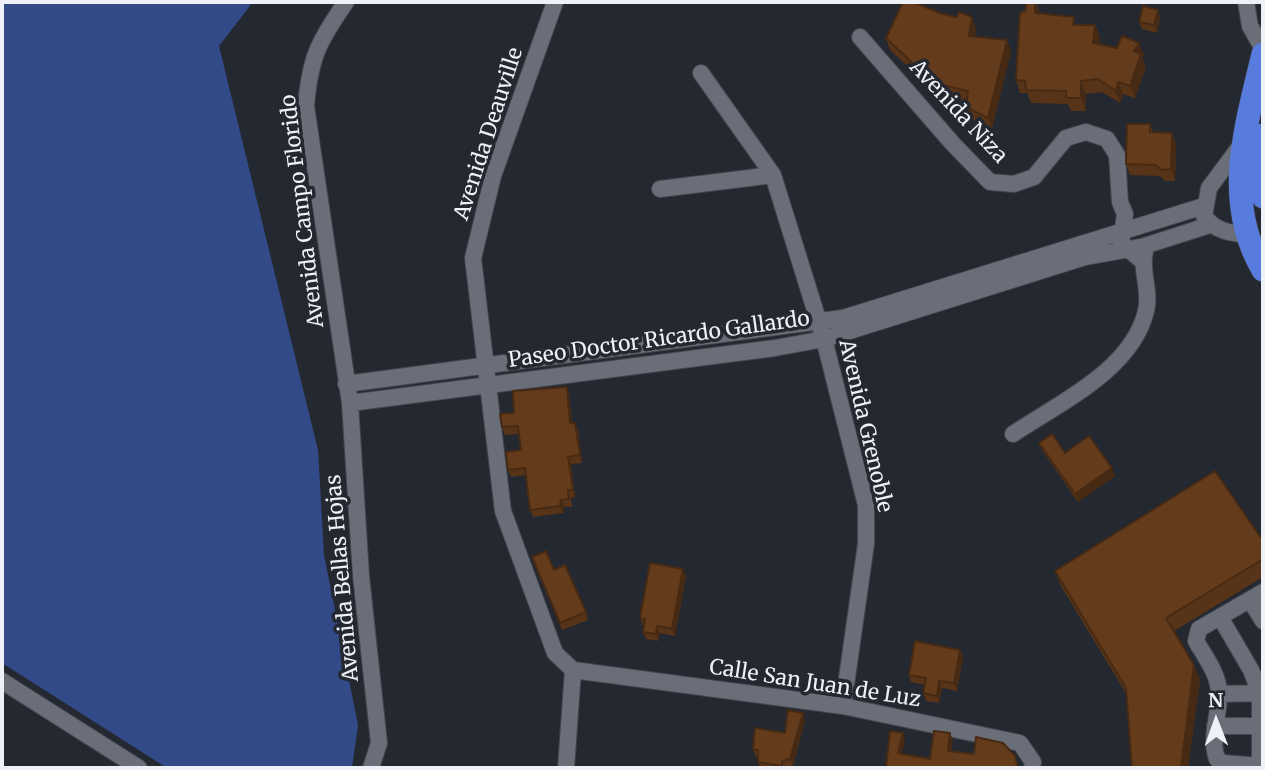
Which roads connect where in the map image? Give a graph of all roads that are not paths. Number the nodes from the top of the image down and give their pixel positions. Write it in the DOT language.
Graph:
graph roads {
  1 [pos="346,2"];
  2 [pos="555,2"];
  3 [pos="1246,2"];
  4 [pos="860,37"];
  5 [pos="1263,51"];
  6 [pos="701,73"];
  7 [pos="1263,135"];
  8 [pos="1241,145"];
  9 [pos="773,175"];
  10 [pos="660,189"];
  11 [pos="1263,197"];
  12 [pos="1204,206"];
  13 [pos="1125,215"];
  14 [pos="1210,225"];
  15 [pos="1139,226"];
  16 [pos="1122,232"];
  17 [pos="1247,234"];
  18 [pos="1147,245"];
  19 [pos="1126,250"];
  20 [pos="1142,261"];
  21 [pos="1263,270"];
  22 [pos="818,322"];
  23 [pos="824,339"];
  24 [pos="486,364"];
  25 [pos="346,384"];
  26 [pos="488,384"];
  27 [pos="350,403"];
  28 [pos="1013,434"];
  29 [pos="1257,596"];
  30 [pos="1220,617"];
  31 [pos="1263,621"];
  32 [pos="573,670"];
  33 [pos="2,681"];
  34 [pos="1262,693"];
  35 [pos="1219,694"];
  36 [pos="844,706"];
  37 [pos="1215,726"];
  38 [pos="1262,726"];
  39 [pos="1261,759"];
  40 [pos="139,768"];
  41 [pos="371,768"];
  42 [pos="566,768"];
  43 [pos="1032,768"];
  1 -- 25 [label="street, Avenida Campo Florido"];
  2 -- 24 [label="street, Avenida Deauville"];
  3 -- 5 [label="street"];
  4 -- 13 [label="street, Avenida Niza"];
  5 -- 8 [label="highway"];
  6 -- 9 [label="street, Avenida Grenoble"];
  7 -- 11 [label="highway"];
  8 -- 12 [label="street"];
  8 -- 17 [label="highway"];
  9 -- 10 [label="street"];
  9 -- 22 [label="street, Avenida Grenoble"];
  12 -- 14 [label="street"];
  12 -- 15 [label="street, Paseo Doctor Ricardo Gallardo"];
  13 -- 15 [label="street"];
  13 -- 16 [label="street, Avenida Niza"];
  14 -- 17 [label="street"];
  14 -- 18 [label="street, Paseo Doctor Ricardo Gallardo"];
  15 -- 16 [label="street, Paseo Doctor Ricardo Gallardo"];
  15 -- 18 [label="street"];
  16 -- 19 [label="street, Avenida Niza"];
  16 -- 22 [label="street, Paseo Doctor Ricardo Gallardo"];
  17 -- 21 [label="highway"];
  18 -- 19 [label="street, Paseo Doctor Ricardo Gallardo"];
  18 -- 20 [label="street"];
  19 -- 20 [label="street"];
  19 -- 23 [label="street, Paseo Doctor Ricardo Gallardo"];
  20 -- 28 [label="street"];
  22 -- 23 [label="street, Avenida Grenoble"];
  22 -- 24 [label="street, Paseo Doctor Ricardo Gallardo"];
  23 -- 26 [label="street, Paseo Doctor Ricardo Gallardo"];
  23 -- 36 [label="street, Avenida Grenoble"];
  24 -- 25 [label="street, Paseo Doctor Ricardo Gallardo"];
  24 -- 26 [label="street, Avenida Deauville"];
  25 -- 27 [label="street, Avenida Bellas Hojas"];
  26 -- 27 [label="street, Paseo Doctor Ricardo Gallardo"];
  26 -- 32 [label="street, Avenida Deauville"];
  27 -- 41 [label="street, Avenida Bellas Hojas"];
  29 -- 30 [label="street"];
  29 -- 31 [label="street"];
  30 -- 34 [label="street"];
  30 -- 35 [label="street"];
  32 -- 36 [label="street, Calle San Juan de Luz"];
  32 -- 42 [label="street"];
  33 -- 40 [label="street"];
  34 -- 35 [label="street"];
  34 -- 38 [label="street"];
  35 -- 37 [label="street"];
  36 -- 43 [label="street, Calle San Juan de Luz"];
  37 -- 38 [label="street"];
  37 -- 39 [label="street"];
  38 -- 39 [label="street"];
}
